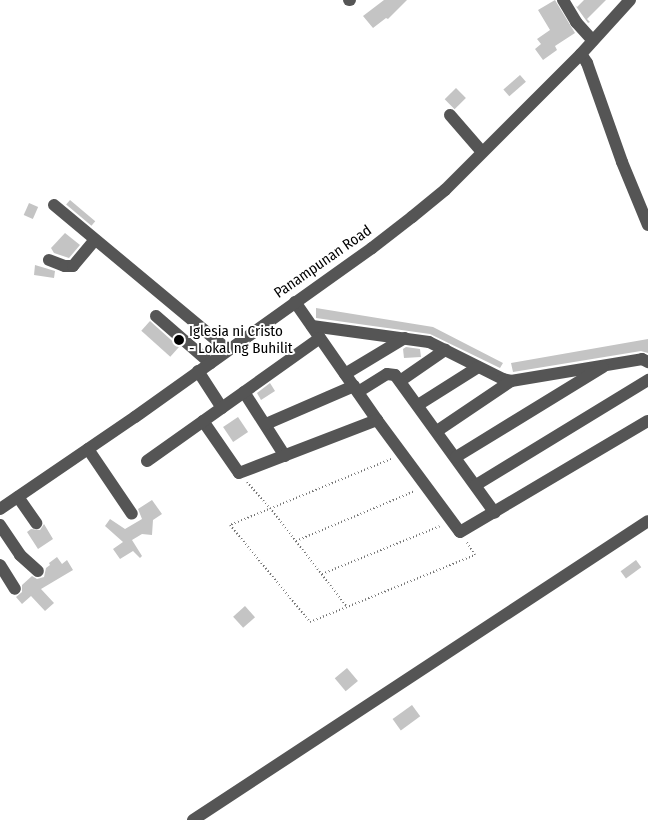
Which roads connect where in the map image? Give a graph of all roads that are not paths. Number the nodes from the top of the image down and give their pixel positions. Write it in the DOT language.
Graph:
graph roads {
  1 [pos="563,0"];
  2 [pos="630,0"];
  3 [pos="593,41"];
  4 [pos="581,54"];
  5 [pos="450,114"];
  6 [pos="482,152"];
  7 [pos="54,205"];
  8 [pos="648,224"];
  9 [pos="95,240"];
  10 [pos="48,260"];
  11 [pos="294,302"];
  12 [pos="156,316"];
  13 [pos="312,326"];
  14 [pos="320,338"];
  15 [pos="404,338"];
  16 [pos="228,350"];
  17 [pos="444,350"];
  18 [pos="648,362"];
  19 [pos="210,363"];
  20 [pos="609,364"];
  21 [pos="478,368"];
  22 [pos="198,371"];
  23 [pos="345,374"];
  24 [pos="648,380"];
  25 [pos="400,381"];
  26 [pos="511,381"];
  27 [pos="356,389"];
  28 [pos="244,392"];
  29 [pos="418,405"];
  30 [pos="222,408"];
  31 [pos="377,420"];
  32 [pos="203,421"];
  33 [pos="648,421"];
  34 [pos="266,424"];
  35 [pos="437,431"];
  36 [pos="88,449"];
  37 [pos="285,456"];
  38 [pos="456,457"];
  39 [pos="146,461"];
  40 [pos="476,485"];
  41 [pos="18,496"];
  42 [pos="0,509"];
  43 [pos="495,513"];
  44 [pos="132,514"];
  45 [pos="648,521"];
  46 [pos="36,523"];
  47 [pos="0,526"];
  48 [pos="0,565"];
  49 [pos="38,571"];
  50 [pos="15,589"];
  51 [pos="193,820"];
  1 -- 3 [label="street"];
  2 -- 3 [label="street, Panampunan Road"];
  3 -- 4 [label="street, Panampunan Road"];
  4 -- 6 [label="street, Panampunan Road"];
  4 -- 8 [label="street"];
  5 -- 6 [label="street"];
  6 -- 11 [label="street, Panampunan Road"];
  7 -- 9 [label="street"];
  9 -- 10 [label="street"];
  9 -- 16 [label="street"];
  11 -- 13 [label="street"];
  11 -- 16 [label="street, Panampunan Road"];
  12 -- 19 [label="street"];
  13 -- 14 [label="street"];
  13 -- 15 [label="street"];
  14 -- 23 [label="street"];
  14 -- 28 [label="street"];
  15 -- 17 [label="street"];
  15 -- 23 [label="street"];
  16 -- 19 [label="street, Panampunan Road"];
  17 -- 21 [label="street"];
  17 -- 25 [label="street"];
  18 -- 20 [label="street"];
  19 -- 22 [label="street, Panampunan Road"];
  20 -- 26 [label="street"];
  20 -- 38 [label="street"];
  21 -- 26 [label="street"];
  21 -- 29 [label="street"];
  22 -- 30 [label="street"];
  22 -- 36 [label="street, Panampunan Road"];
  23 -- 27 [label="street"];
  24 -- 40 [label="street"];
  25 -- 27 [label="street"];
  25 -- 29 [label="street"];
  26 -- 35 [label="street"];
  27 -- 31 [label="street"];
  27 -- 34 [label="street"];
  28 -- 30 [label="street"];
  28 -- 34 [label="street"];
  29 -- 35 [label="street"];
  30 -- 32 [label="street"];
  31 -- 37 [label="street"];
  31 -- 43 [label="street"];
  32 -- 37 [label="street"];
  32 -- 39 [label="street"];
  33 -- 43 [label="street"];
  34 -- 37 [label="street"];
  35 -- 38 [label="street"];
  36 -- 41 [label="street, Panampunan Road"];
  36 -- 44 [label="street"];
  38 -- 40 [label="street"];
  40 -- 43 [label="street"];
  41 -- 42 [label="street, Panampunan Road"];
  41 -- 46 [label="street"];
  45 -- 51 [label="street"];
  47 -- 49 [label="street"];
  48 -- 50 [label="street"];
}
